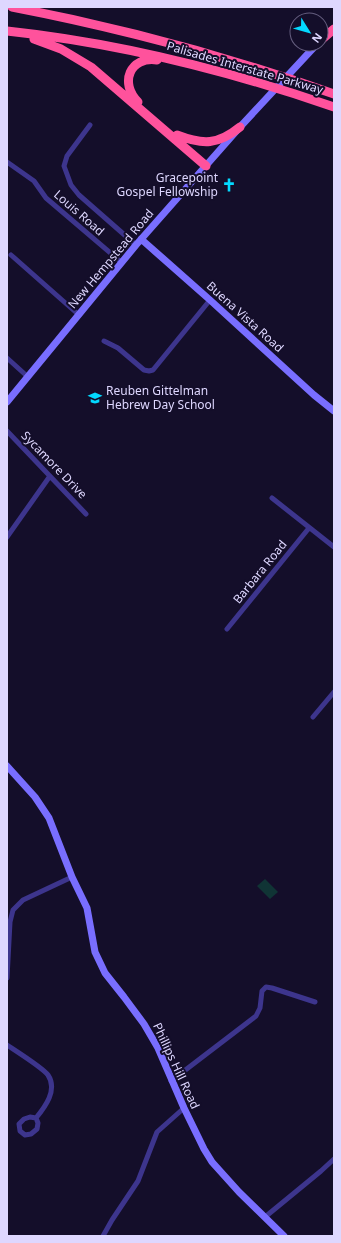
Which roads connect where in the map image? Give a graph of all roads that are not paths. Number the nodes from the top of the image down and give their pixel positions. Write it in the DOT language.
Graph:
graph roads {
  1 [pos="12,7"];
  2 [pos="7,33"];
  3 [pos="310,52"];
  4 [pos="218,70"];
  5 [pos="334,93"];
  6 [pos="334,107"];
  7 [pos="90,125"];
  8 [pos="240,127"];
  9 [pos="177,135"];
  10 [pos="7,162"];
  11 [pos="208,164"];
  12 [pos="138,242"];
  13 [pos="11,255"];
  14 [pos="121,262"];
  15 [pos="210,300"];
  16 [pos="79,315"];
  17 [pos="104,341"];
  18 [pos="7,358"];
  19 [pos="28,377"];
  20 [pos="7,402"];
  21 [pos="334,411"];
  22 [pos="7,431"];
  23 [pos="50,476"];
  24 [pos="272,498"];
  25 [pos="86,514"];
  26 [pos="309,528"];
  27 [pos="7,537"];
  28 [pos="334,548"];
  29 [pos="226,629"];
  30 [pos="334,692"];
  31 [pos="313,717"];
  32 [pos="7,766"];
  33 [pos="72,878"];
  34 [pos="8,922"];
  35 [pos="7,978"];
  36 [pos="315,1002"];
  37 [pos="7,1045"];
  38 [pos="171,1081"];
  39 [pos="184,1108"];
  40 [pos="36,1118"];
  41 [pos="334,1159"];
  42 [pos="265,1217"];
  43 [pos="104,1236"];
  44 [pos="284,1236"];
  1 -- 5 [label="highway, Palisades Interstate Parkway"];
  2 -- 4 [label="highway, Palisades Interstate Parkway"];
  2 -- 11 [label="highway"];
  3 -- 8 [label="street, New Hempstead Road"];
  4 -- 6 [label="highway, Palisades Interstate Parkway"];
  4 -- 9 [label="highway"];
  7 -- 12 [label="street"];
  8 -- 9 [label="highway"];
  8 -- 11 [label="street, New Hempstead Road"];
  9 -- 11 [label="highway"];
  10 -- 14 [label="street, Louis Road"];
  11 -- 12 [label="street, New Hempstead Road"];
  12 -- 14 [label="street, New Hempstead Road"];
  12 -- 15 [label="street, Buena Vista Road"];
  13 -- 16 [label="street"];
  14 -- 16 [label="street, New Hempstead Road"];
  15 -- 17 [label="street"];
  15 -- 21 [label="street, Buena Vista Road"];
  16 -- 19 [label="street, New Hempstead Road"];
  18 -- 19 [label="street"];
  19 -- 20 [label="street, New Hempstead Road"];
  22 -- 23 [label="street, Sycamore Drive"];
  23 -- 25 [label="street, Sycamore Drive"];
  23 -- 27 [label="street"];
  24 -- 26 [label="street"];
  26 -- 28 [label="street"];
  26 -- 29 [label="street, Barbara Road"];
  30 -- 31 [label="street"];
  32 -- 33 [label="street, Phillips Hill Road"];
  33 -- 34 [label="street"];
  33 -- 38 [label="street, Phillips Hill Road"];
  34 -- 35 [label="street"];
  36 -- 38 [label="street"];
  37 -- 40 [label="street"];
  38 -- 39 [label="street, Phillips Hill Road"];
  39 -- 42 [label="street, Phillips Hill Road"];
  39 -- 43 [label="street"];
  41 -- 42 [label="street"];
  42 -- 44 [label="street, Phillips Hill Road"];
}
